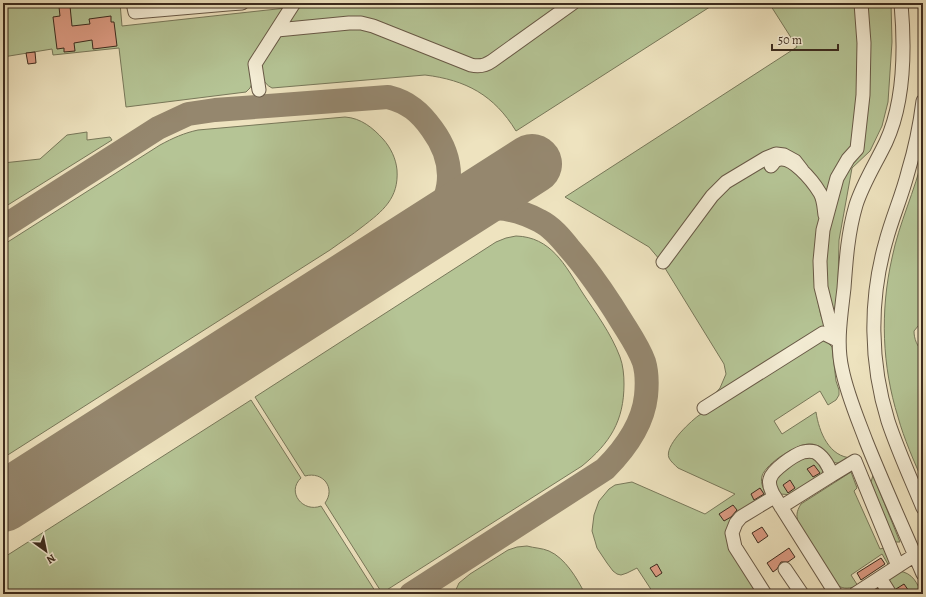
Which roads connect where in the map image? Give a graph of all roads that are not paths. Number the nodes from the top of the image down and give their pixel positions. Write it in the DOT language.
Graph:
graph roads {
  1 [pos="133,3"];
  2 [pos="242,3"];
  3 [pos="294,3"];
  4 [pos="573,3"];
  5 [pos="862,3"];
  6 [pos="901,3"];
  7 [pos="228,4"];
  8 [pos="277,30"];
  9 [pos="259,90"];
  10 [pos="923,101"];
  11 [pos="771,166"];
  12 [pos="802,170"];
  13 [pos="826,221"];
  14 [pos="663,262"];
  15 [pos="839,341"];
  16 [pos="704,408"];
  17 [pos="832,475"];
  18 [pos="778,502"];
  19 [pos="923,508"];
  20 [pos="915,556"];
  21 [pos="898,566"];
  22 [pos="785,569"];
  23 [pos="923,574"];
  24 [pos="880,578"];
  25 [pos="764,594"];
  26 [pos="802,594"];
  27 [pos="836,594"];
  28 [pos="854,594"];
  29 [pos="890,594"];
  1 -- 7 [label="street"];
  2 -- 7 [label="street"];
  3 -- 8 [label="street"];
  4 -- 8 [label="street"];
  5 -- 13 [label="street"];
  6 -- 15 [label="street"];
  8 -- 9 [label="street"];
  10 -- 19 [label="street"];
  11 -- 12 [label="street"];
  12 -- 13 [label="street"];
  12 -- 14 [label="street"];
  13 -- 15 [label="street"];
  15 -- 16 [label="street"];
  15 -- 20 [label="street"];
  17 -- 18 [label="street"];
  17 -- 18 [label="street"];
  17 -- 21 [label="street"];
  18 -- 25 [label="street"];
  18 -- 27 [label="street"];
  20 -- 21 [label="street"];
  20 -- 23 [label="street"];
  21 -- 24 [label="street"];
  22 -- 26 [label="street"];
  24 -- 28 [label="street"];
  24 -- 29 [label="street"];
}
